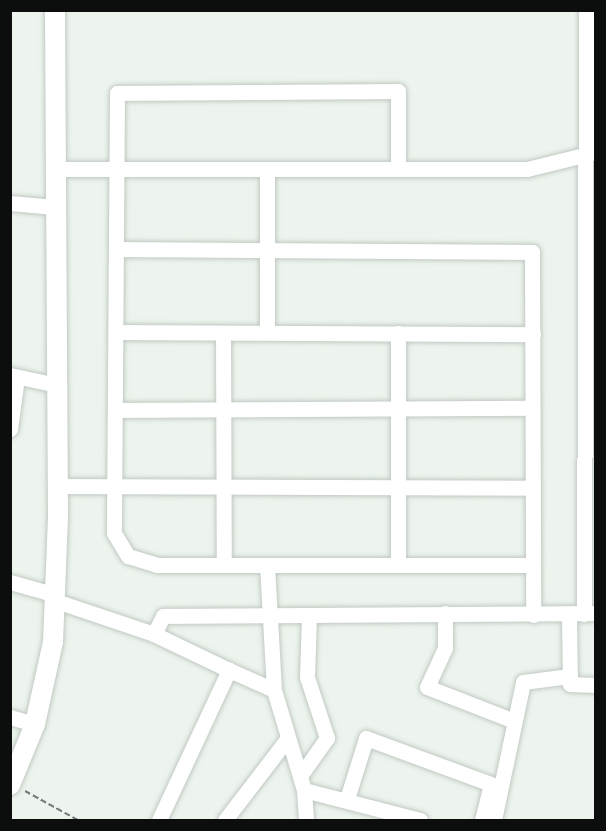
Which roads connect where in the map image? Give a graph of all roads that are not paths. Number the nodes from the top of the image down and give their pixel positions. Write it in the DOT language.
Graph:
graph roads {
  1 [pos="55,10"];
  2 [pos="586,10"];
  3 [pos="589,154"];
  4 [pos="56,169"];
  5 [pos="115,169"];
  6 [pos="267,169"];
  7 [pos="398,170"];
  8 [pos="10,203"];
  9 [pos="55,207"];
  10 [pos="117,249"];
  11 [pos="267,251"];
  12 [pos="590,302"];
  13 [pos="116,332"];
  14 [pos="267,332"];
  15 [pos="223,333"];
  16 [pos="398,333"];
  17 [pos="533,334"];
  18 [pos="14,376"];
  19 [pos="57,385"];
  20 [pos="531,408"];
  21 [pos="116,410"];
  22 [pos="224,410"];
  23 [pos="399,410"];
  24 [pos="10,429"];
  25 [pos="57,486"];
  26 [pos="398,487"];
  27 [pos="115,488"];
  28 [pos="223,488"];
  29 [pos="532,488"];
  30 [pos="224,565"];
  31 [pos="267,565"];
  32 [pos="398,565"];
  33 [pos="531,565"];
  34 [pos="10,582"];
  35 [pos="56,598"];
  36 [pos="445,613"];
  37 [pos="583,614"];
  38 [pos="267,615"];
  39 [pos="533,615"];
  40 [pos="309,616"];
  41 [pos="154,634"];
  42 [pos="229,670"];
  43 [pos="570,676"];
  44 [pos="596,685"];
  45 [pos="274,690"];
  46 [pos="10,717"];
  47 [pos="514,721"];
  48 [pos="35,724"];
  49 [pos="288,738"];
  50 [pos="12,782"];
  51 [pos="302,783"];
  52 [pos="347,799"];
  53 [pos="159,820"];
  54 [pos="225,820"];
  55 [pos="306,820"];
  56 [pos="420,820"];
  57 [pos="482,820"];
  58 [pos="494,820"];
  1 -- 4 [label="street"];
  2 -- 3 [label="street"];
  3 -- 7 [label="street"];
  3 -- 12 [label="street"];
  4 -- 5 [label="street"];
  4 -- 9 [label="street"];
  5 -- 6 [label="street"];
  5 -- 7 [label="street"];
  5 -- 10 [label="street"];
  6 -- 7 [label="street"];
  6 -- 11 [label="street"];
  8 -- 9 [label="street"];
  9 -- 19 [label="street"];
  10 -- 11 [label="street"];
  10 -- 13 [label="street"];
  11 -- 14 [label="street"];
  11 -- 17 [label="street"];
  12 -- 37 [label="street"];
  13 -- 15 [label="street"];
  13 -- 21 [label="street"];
  14 -- 15 [label="street"];
  14 -- 16 [label="street"];
  15 -- 22 [label="street"];
  16 -- 17 [label="street"];
  16 -- 23 [label="street"];
  17 -- 20 [label="street"];
  18 -- 19 [label="street"];
  18 -- 24 [label="street"];
  19 -- 25 [label="street"];
  20 -- 23 [label="street"];
  20 -- 29 [label="street"];
  21 -- 22 [label="street"];
  21 -- 27 [label="street"];
  22 -- 23 [label="street"];
  22 -- 28 [label="street"];
  23 -- 26 [label="street"];
  25 -- 27 [label="street"];
  25 -- 35 [label="street"];
  26 -- 28 [label="street"];
  26 -- 29 [label="street"];
  26 -- 32 [label="street"];
  27 -- 28 [label="street"];
  27 -- 30 [label="street"];
  28 -- 30 [label="street"];
  29 -- 33 [label="street"];
  30 -- 31 [label="street"];
  31 -- 32 [label="street"];
  31 -- 38 [label="street"];
  32 -- 33 [label="street"];
  33 -- 39 [label="street"];
  34 -- 35 [label="street"];
  35 -- 41 [label="street"];
  35 -- 48 [label="street"];
  36 -- 39 [label="street"];
  36 -- 40 [label="street"];
  36 -- 47 [label="street"];
  37 -- 39 [label="street"];
  37 -- 43 [label="street"];
  38 -- 40 [label="street"];
  38 -- 41 [label="street"];
  38 -- 45 [label="street"];
  40 -- 51 [label="street"];
  41 -- 42 [label="street"];
  42 -- 45 [label="street"];
  42 -- 53 [label="street"];
  43 -- 44 [label="street"];
  43 -- 47 [label="street"];
  45 -- 49 [label="street"];
  46 -- 48 [label="street"];
  47 -- 58 [label="street"];
  48 -- 50 [label="street"];
  49 -- 51 [label="street"];
  49 -- 54 [label="street"];
  51 -- 52 [label="street"];
  51 -- 55 [label="street"];
  52 -- 56 [label="street"];
  52 -- 57 [label="street"];
}
